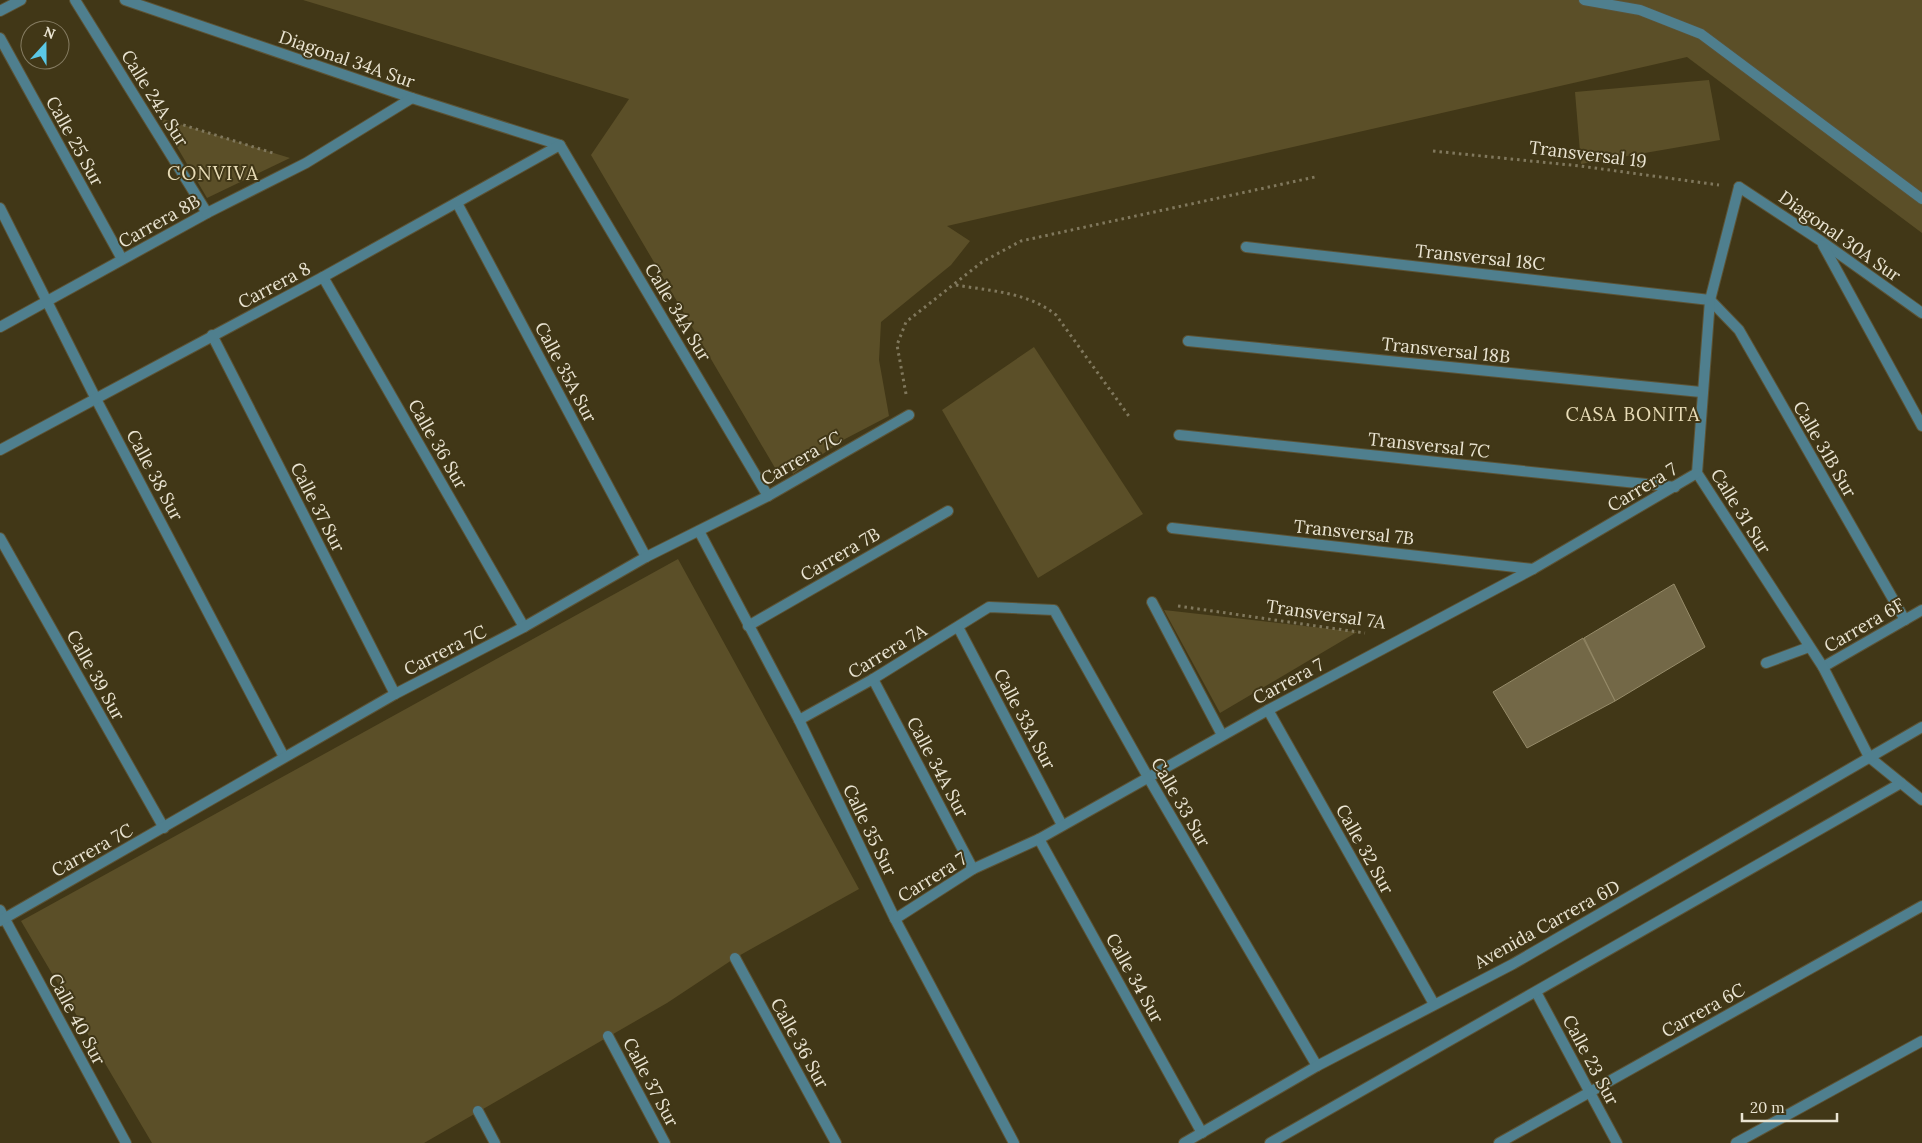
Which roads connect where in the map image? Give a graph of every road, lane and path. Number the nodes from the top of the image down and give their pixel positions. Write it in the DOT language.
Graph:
graph roads {
  1 [pos="21,0"];
  2 [pos="75,0"];
  3 [pos="125,0"];
  4 [pos="1584,0"];
  5 [pos="0,11"];
  6 [pos="0,38"];
  7 [pos="412,98"];
  8 [pos="145,113"];
  9 [pos="560,145"];
  10 [pos="1433,151"];
  11 [pos="306,163"];
  12 [pos="1315,177"];
  13 [pos="1739,187"];
  14 [pos="1922,199"];
  15 [pos="458,203"];
  16 [pos="0,208"];
  17 [pos="207,213"];
  18 [pos="1820,241"];
  19 [pos="1246,247"];
  20 [pos="122,260"];
  21 [pos="323,277"];
  22 [pos="955,285"];
  23 [pos="49,300"];
  24 [pos="1710,300"];
  25 [pos="1922,313"];
  26 [pos="0,327"];
  27 [pos="212,336"];
  28 [pos="1188,341"];
  29 [pos="1701,392"];
  30 [pos="96,400"];
  31 [pos="909,415"];
  32 [pos="1131,419"];
  33 [pos="1922,426"];
  34 [pos="1179,435"];
  35 [pos="0,450"];
  36 [pos="1697,473"];
  37 [pos="1676,487"];
  38 [pos="768,496"];
  39 [pos="948,511"];
  40 [pos="1172,528"];
  41 [pos="698,531"];
  42 [pos="0,538"];
  43 [pos="646,557"];
  44 [pos="1533,569"];
  45 [pos="1152,602"];
  46 [pos="989,607"];
  47 [pos="1922,610"];
  48 [pos="1904,620"];
  49 [pos="748,626"];
  50 [pos="524,627"];
  51 [pos="958,627"];
  52 [pos="1375,635"];
  53 [pos="1809,647"];
  54 [pos="1766,664"];
  55 [pos="1823,667"];
  56 [pos="873,679"];
  57 [pos="395,694"];
  58 [pos="1268,710"];
  59 [pos="799,720"];
  60 [pos="1922,727"];
  61 [pos="1222,735"];
  62 [pos="284,756"];
  63 [pos="1869,757"];
  64 [pos="1148,777"];
  65 [pos="1901,783"];
  66 [pos="1922,800"];
  67 [pos="1062,825"];
  68 [pos="164,828"];
  69 [pos="1040,839"];
  70 [pos="973,869"];
  71 [pos="1922,906"];
  72 [pos="2,916"];
  73 [pos="895,919"];
  74 [pos="735,958"];
  75 [pos="1536,992"];
  76 [pos="1434,1004"];
  77 [pos="608,1036"];
  78 [pos="1922,1041"];
  79 [pos="1317,1066"];
  80 [pos="1590,1092"];
  81 [pos="478,1111"];
  82 [pos="1202,1132"];
  83 [pos="1750,1140"];
  84 [pos="126,1143"];
  85 [pos="496,1143"];
  86 [pos="665,1143"];
  87 [pos="836,1143"];
  88 [pos="1014,1143"];
  89 [pos="1184,1143"];
  90 [pos="1270,1143"];
  91 [pos="1499,1143"];
  92 [pos="1617,1143"];
  93 [pos="1736,1143"];
  1 -- 5 [label="street"];
  2 -- 8 [label="street, Calle 24A Sur"];
  3 -- 7 [label="street, Diagonal 34A Sur"];
  4 -- 14 [label="street"];
  6 -- 20 [label="street, Calle 25 Sur"];
  7 -- 9 [label="street, Diagonal 34A Sur"];
  7 -- 11 [label="street, Carrera 8B"];
  8 -- 11 [label="path"];
  8 -- 17 [label="street, Calle 24A Sur"];
  9 -- 15 [label="street, Carrera 8"];
  9 -- 38 [label="street, Calle 34A Sur"];
  10 -- 13 [label="path, Transversal 19"];
  11 -- 17 [label="street, Carrera 8B"];
  12 -- 22 [label="path"];
  13 -- 18 [label="street, Diagonal 30A Sur"];
  13 -- 24 [label="street, Calle 31 Sur"];
  15 -- 21 [label="street, Carrera 8"];
  15 -- 43 [label="street, Calle 35A Sur"];
  16 -- 23 [label="street, Calle 38 Sur"];
  17 -- 20 [label="street, Carrera 8B"];
  18 -- 25 [label="street, Diagonal 30A Sur"];
  18 -- 33 [label="street"];
  19 -- 24 [label="street, Transversal 18C"];
  20 -- 23 [label="street, Carrera 8B"];
  21 -- 27 [label="street, Carrera 8"];
  21 -- 50 [label="street, Calle 36 Sur"];
  22 -- 31 [label="path"];
  22 -- 32 [label="path"];
  23 -- 26 [label="street, Carrera 8B"];
  23 -- 30 [label="street, Calle 38 Sur"];
  24 -- 29 [label="street, Calle 31 Sur"];
  24 -- 48 [label="street, Calle 31B Sur"];
  27 -- 30 [label="street, Carrera 8"];
  27 -- 57 [label="street, Calle 37 Sur"];
  28 -- 29 [label="street, Transversal 18B"];
  29 -- 36 [label="street, Calle 31 Sur"];
  30 -- 35 [label="street, Carrera 8"];
  30 -- 62 [label="street, Calle 38 Sur"];
  31 -- 38 [label="street, Carrera 7C"];
  34 -- 37 [label="street, Transversal 7C"];
  36 -- 37 [label="street, Carrera 7"];
  36 -- 53 [label="street, Calle 31 Sur"];
  37 -- 44 [label="street, Carrera 7"];
  38 -- 41 [label="street, Carrera 7C"];
  39 -- 49 [label="street, Carrera 7B"];
  40 -- 44 [label="street, Transversal 7B"];
  41 -- 43 [label="street, Carrera 7C"];
  41 -- 49 [label="street, Calle 35 Sur"];
  42 -- 68 [label="street, Calle 39 Sur"];
  43 -- 50 [label="street, Carrera 7C"];
  44 -- 58 [label="street, Carrera 7"];
  45 -- 52 [label="path, Transversal 7A"];
  45 -- 61 [label="street"];
  46 -- 51 [label="street, Carrera 7A"];
  46 -- 64 [label="street, Calle 33 Sur"];
  47 -- 48 [label="street, Carrera 6F"];
  48 -- 55 [label="street, Carrera 6F"];
  49 -- 59 [label="street, Calle 35 Sur"];
  50 -- 57 [label="street, Carrera 7C"];
  51 -- 56 [label="street, Carrera 7A"];
  51 -- 67 [label="street, Calle 33A Sur"];
  53 -- 54 [label="street"];
  53 -- 55 [label="street, Calle 31 Sur"];
  55 -- 63 [label="street, Calle 31 Sur"];
  56 -- 59 [label="street, Carrera 7A"];
  56 -- 70 [label="street, Calle 34A Sur"];
  57 -- 62 [label="street, Carrera 7C"];
  58 -- 61 [label="street, Carrera 7"];
  58 -- 76 [label="street, Calle 32 Sur"];
  59 -- 73 [label="street, Calle 35 Sur"];
  60 -- 63 [label="street, Avenida Carrera 6D"];
  61 -- 64 [label="street, Carrera 7"];
  62 -- 68 [label="street, Carrera 7C"];
  63 -- 65 [label="street, Calle 31 Sur"];
  63 -- 76 [label="street, Avenida Carrera 6D"];
  64 -- 67 [label="street, Carrera 7"];
  64 -- 79 [label="street, Calle 33 Sur"];
  65 -- 66 [label="street, Calle 31 Sur"];
  65 -- 75 [label="street"];
  67 -- 69 [label="street, Carrera 7"];
  68 -- 72 [label="street, Carrera 7C"];
  69 -- 70 [label="street, Carrera 7"];
  69 -- 82 [label="street, Calle 34 Sur"];
  70 -- 73 [label="street, Carrera 7"];
  71 -- 80 [label="street, Carrera 6C"];
  72 -- 84 [label="street, Calle 40 Sur"];
  73 -- 88 [label="street, Calle 35 Sur"];
  74 -- 87 [label="street, Calle 36 Sur"];
  75 -- 80 [label="street, Calle 23 Sur"];
  75 -- 90 [label="street"];
  76 -- 79 [label="street, Avenida Carrera 6D"];
  77 -- 86 [label="street, Calle 37 Sur"];
  78 -- 83 [label="street"];
  79 -- 82 [label="street, Avenida Carrera 6D"];
  80 -- 91 [label="street, Carrera 6C"];
  80 -- 92 [label="street, Calle 23 Sur"];
  81 -- 85 [label="street"];
  82 -- 89 [label="street, Avenida Carrera 6D"];
  83 -- 93 [label="street"];
}
